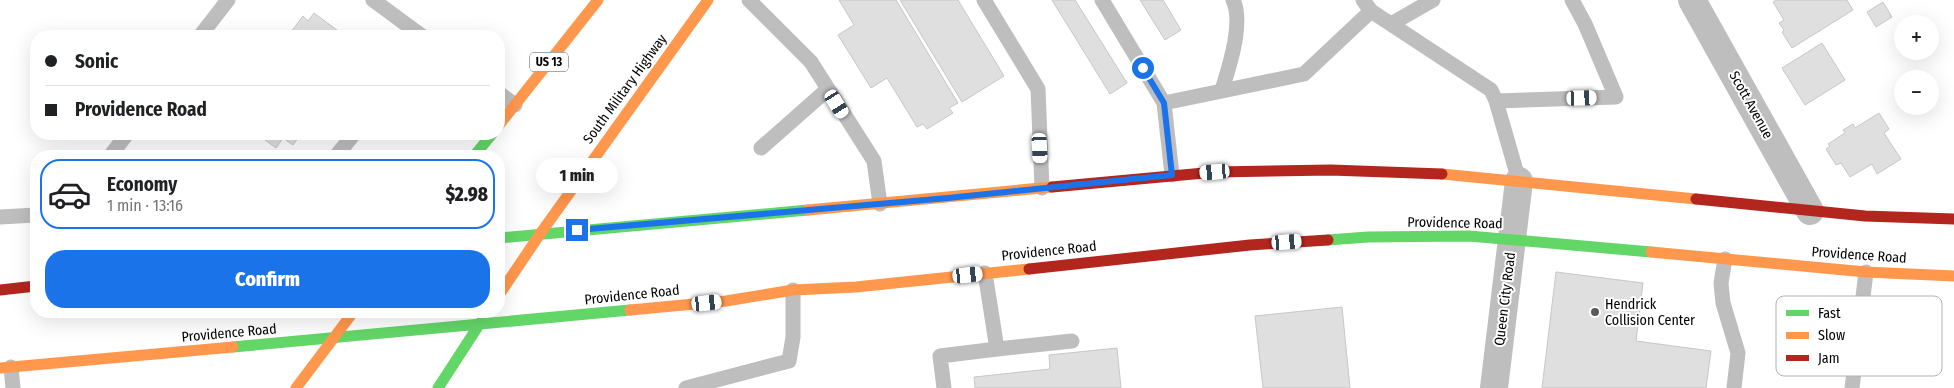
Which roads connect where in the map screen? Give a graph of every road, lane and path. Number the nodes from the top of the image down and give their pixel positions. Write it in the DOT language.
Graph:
graph roads {
  1 [pos="228,0"];
  2 [pos="373,0"];
  3 [pos="598,0"];
  4 [pos="708,0"];
  5 [pos="749,0"];
  6 [pos="984,0"];
  7 [pos="1102,0"];
  8 [pos="1233,0"];
  9 [pos="1433,0"];
  10 [pos="1572,0"];
  11 [pos="1692,0"];
  12 [pos="1367,6"];
  13 [pos="1390,24"];
  14 [pos="205,30"];
  15 [pos="414,30"];
  16 [pos="828,89"];
  17 [pos="1222,90"];
  18 [pos="505,97"];
  19 [pos="1496,102"];
  20 [pos="1164,103"];
  21 [pos="515,104"];
  22 [pos="505,117"];
  23 [pos="122,140"];
  24 [pos="349,140"];
  25 [pos="487,140"];
  26 [pos="761,148"];
  27 [pos="115,150"];
  28 [pos="341,150"];
  29 [pos="479,150"];
  30 [pos="1172,175"];
  31 [pos="1519,181"];
  32 [pos="1042,188"];
  33 [pos="880,204"];
  34 [pos="1810,211"];
  35 [pos="30,215"];
  36 [pos="0,217"];
  37 [pos="1954,219"];
  38 [pos="540,234"];
  39 [pos="505,237"];
  40 [pos="1512,239"];
  41 [pos="1725,259"];
  42 [pos="1866,272"];
  43 [pos="985,273"];
  44 [pos="1954,276"];
  45 [pos="505,286"];
  46 [pos="30,287"];
  47 [pos="0,290"];
  48 [pos="793,290"];
  49 [pos="1863,296"];
  50 [pos="349,318"];
  51 [pos="484,318"];
  52 [pos="479,326"];
  53 [pos="334,338"];
  54 [pos="1072,341"];
  55 [pos="997,349"];
  56 [pos="5,367"];
  57 [pos="13,388"];
  58 [pos="296,388"];
  59 [pos="438,388"];
  60 [pos="686,388"];
  61 [pos="944,388"];
  62 [pos="1494,388"];
  63 [pos="1734,388"];
  1 -- 14 [label="lane"];
  2 -- 15 [label="lane"];
  3 -- 21 [label="main road, US 13"];
  4 -- 38 [label="main road, South Military Highway"];
  5 -- 16 [label="lane"];
  6 -- 32 [label="lane"];
  7 -- 20 [label="lane"];
  8 -- 17 [label="lane"];
  9 -- 13 [label="lane"];
  10 -- 19 [label="lane"];
  11 -- 34 [label="street, Scott Avenue"];
  12 -- 13 [label="lane"];
  12 -- 17 [label="lane"];
  13 -- 19 [label="lane"];
  16 -- 26 [label="lane"];
  16 -- 33 [label="lane"];
  17 -- 20 [label="lane"];
  18 -- 21 [label="lane"];
  19 -- 31 [label="lane"];
  20 -- 30 [label="lane"];
  21 -- 22 [label="main road, US 13"];
  23 -- 27 [label="lane"];
  24 -- 28 [label="lane"];
  25 -- 29 [label="main road"];
  30 -- 31 [label="main road"];
  30 -- 32 [label="main road"];
  31 -- 34 [label="main road"];
  31 -- 40 [label="street, Queen City Road"];
  32 -- 33 [label="main road"];
  33 -- 38 [label="main road"];
  34 -- 37 [label="main road"];
  35 -- 36 [label="lane"];
  38 -- 39 [label="main road"];
  38 -- 45 [label="main road, South Military Highway"];
  40 -- 41 [label="main road, Providence Road"];
  40 -- 43 [label="main road, Providence Road"];
  40 -- 62 [label="street, Queen City Road"];
  41 -- 42 [label="main road, Providence Road"];
  41 -- 63 [label="lane"];
  42 -- 44 [label="main road, Providence Road"];
  42 -- 49 [label="lane"];
  43 -- 48 [label="main road, Providence Road"];
  43 -- 55 [label="lane"];
  46 -- 47 [label="main road"];
  48 -- 52 [label="main road, Providence Road"];
  48 -- 60 [label="lane"];
  50 -- 53 [label="main road"];
  51 -- 52 [label="main road"];
  52 -- 53 [label="main road, Providence Road"];
  52 -- 59 [label="main road"];
  53 -- 56 [label="main road, Providence Road"];
  53 -- 58 [label="main road"];
  54 -- 55 [label="lane"];
  55 -- 61 [label="lane"];
  56 -- 57 [label="lane"];
}
